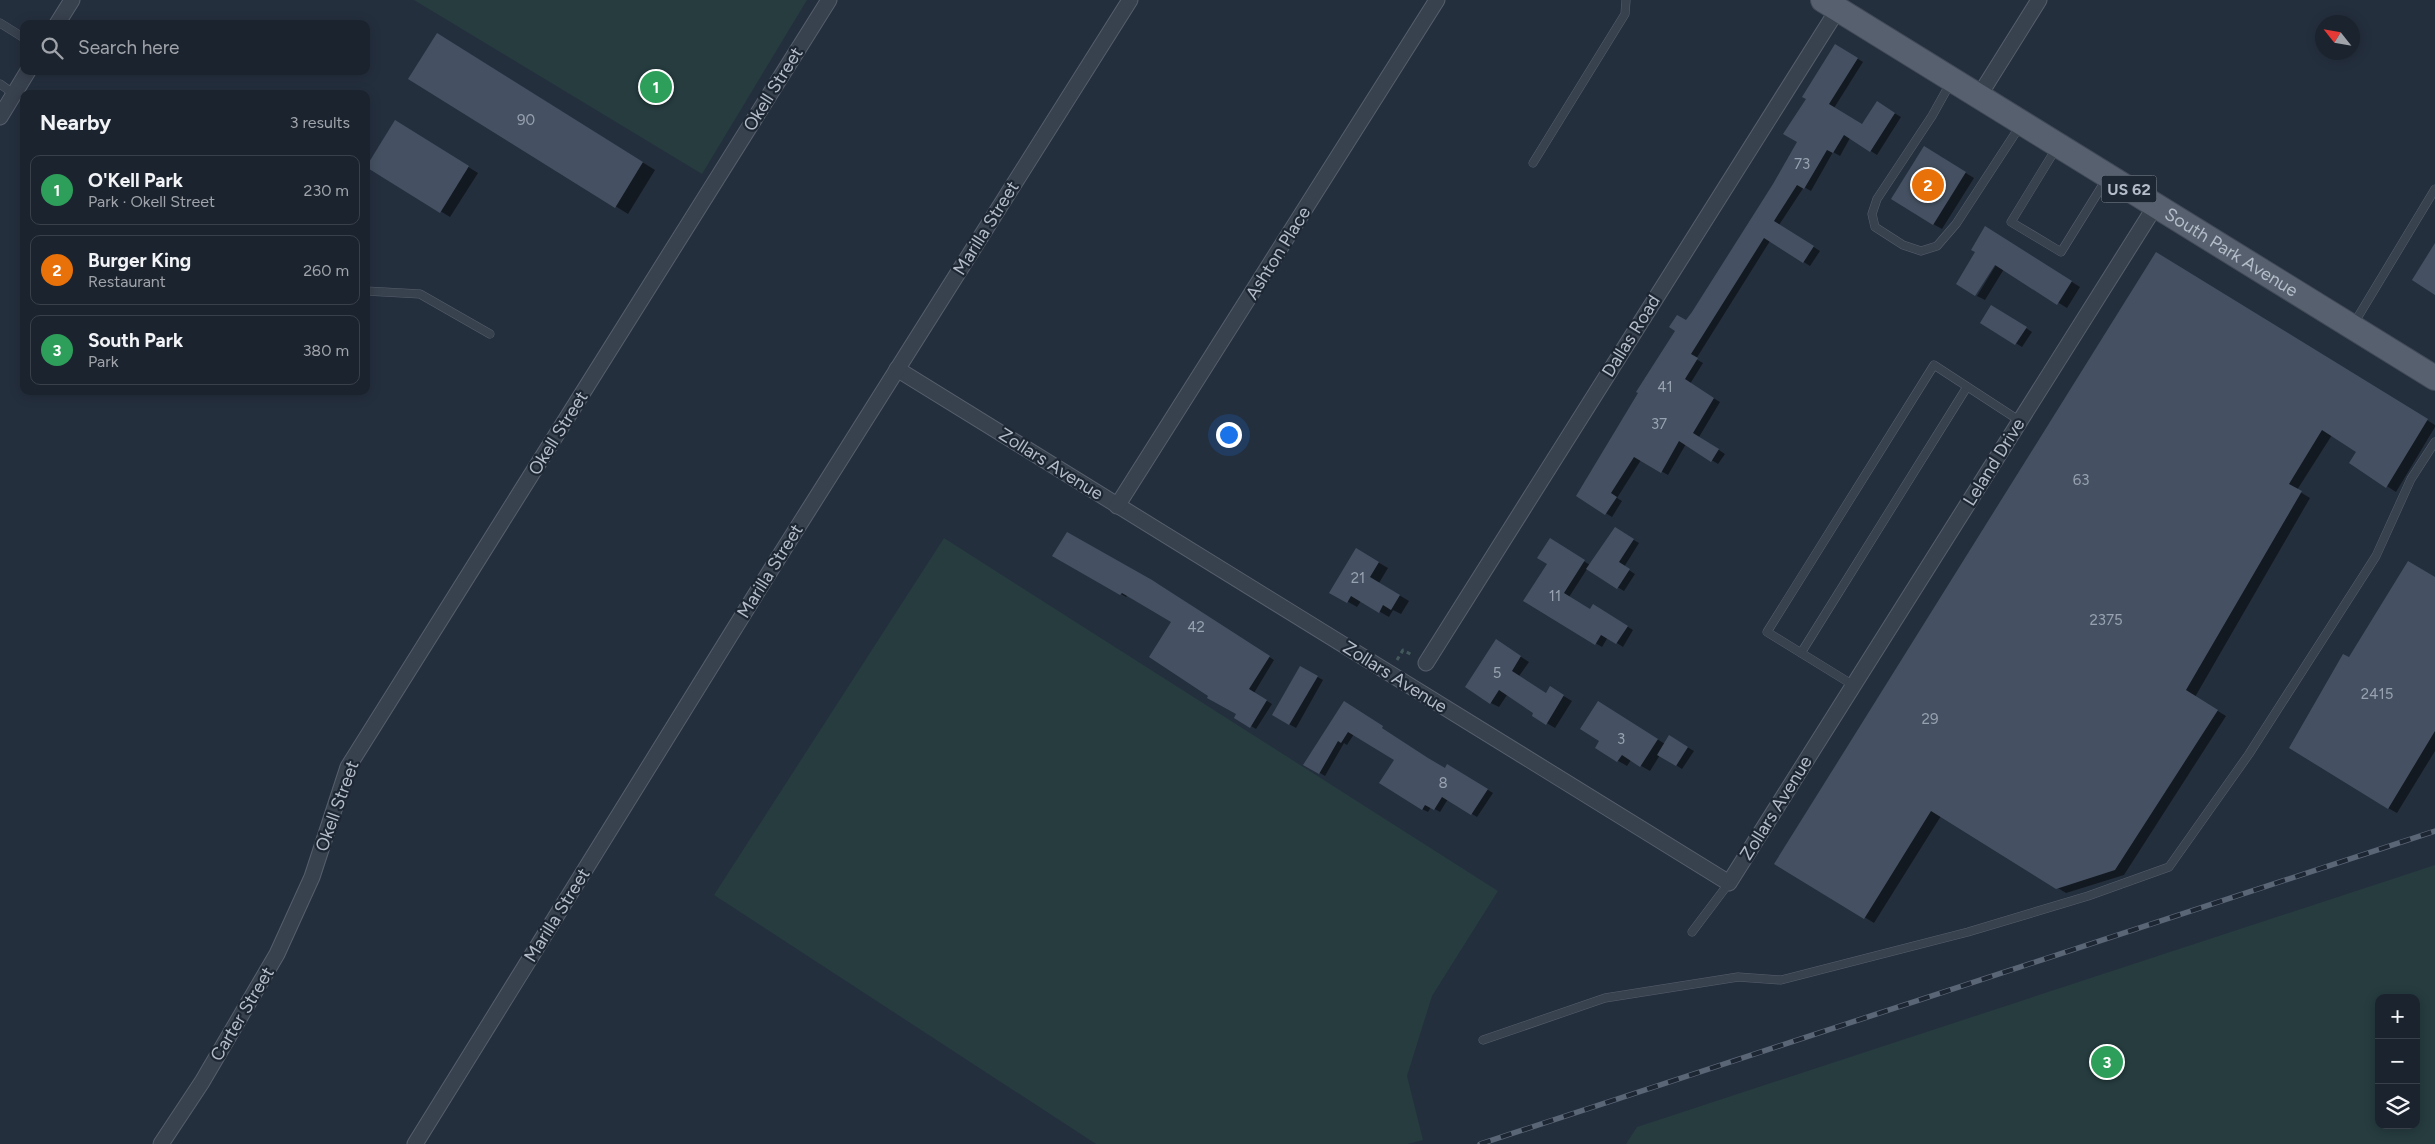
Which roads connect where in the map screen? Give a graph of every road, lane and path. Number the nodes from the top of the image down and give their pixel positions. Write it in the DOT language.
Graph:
graph roads {
  1 [pos="72,0"];
  2 [pos="829,0"];
  3 [pos="1130,0"];
  4 [pos="1437,0"];
  5 [pos="1626,0"];
  6 [pos="2039,0"];
  7 [pos="1830,5"];
  8 [pos="60,20"];
  9 [pos="0,23"];
  10 [pos="20,36"];
  11 [pos="26,75"];
  12 [pos="1952,80"];
  13 [pos="0,84"];
  14 [pos="14,94"];
  15 [pos="1979,96"];
  16 [pos="0,117"];
  17 [pos="2022,122"];
  18 [pos="2058,145"];
  19 [pos="1534,163"];
  20 [pos="2108,176"];
  21 [pos="2435,189"];
  22 [pos="2156,205"];
  23 [pos="370,291"];
  24 [pos="2352,326"];
  25 [pos="490,334"];
  26 [pos="897,369"];
  27 [pos="2435,378"];
  28 [pos="1966,386"];
  29 [pos="2020,422"];
  30 [pos="2435,442"];
  31 [pos="2432,453"];
  32 [pos="1117,506"];
  33 [pos="1801,652"];
  34 [pos="1426,663"];
  35 [pos="1389,674"];
  36 [pos="1854,685"];
  37 [pos="1832,719"];
  38 [pos="312,877"];
  39 [pos="1729,883"];
  40 [pos="1692,932"];
  41 [pos="1483,1040"];
  42 [pos="161,1144"];
  43 [pos="415,1144"];
  1 -- 8 [label="street"];
  2 -- 38 [label="street, Okell Street"];
  3 -- 26 [label="street, Marilla Street"];
  4 -- 32 [label="street, Ashton Place"];
  5 -- 19 [label="lane"];
  6 -- 15 [label="street"];
  7 -- 12 [label="main road, South Park Avenue / US 62"];
  7 -- 34 [label="street, Dallas Road"];
  9 -- 10 [label="lane"];
  11 -- 14 [label="street"];
  12 -- 15 [label="main road, South Park Avenue / US 62"];
  12 -- 17 [label="lane"];
  13 -- 14 [label="lane"];
  14 -- 16 [label="street"];
  15 -- 17 [label="main road, South Park Avenue / US 62"];
  17 -- 18 [label="main road, South Park Avenue / US 62"];
  18 -- 20 [label="main road, South Park Avenue / US 62"];
  18 -- 20 [label="lane"];
  20 -- 22 [label="main road, South Park Avenue / US 62"];
  21 -- 24 [label="lane"];
  22 -- 24 [label="main road, South Park Avenue / US 62"];
  22 -- 29 [label="street, Leland Drive"];
  23 -- 25 [label="lane"];
  24 -- 27 [label="main road, South Park Avenue / US 62"];
  26 -- 32 [label="street, Zollars Avenue"];
  26 -- 43 [label="street, Marilla Street"];
  28 -- 29 [label="lane"];
  28 -- 33 [label="lane"];
  28 -- 33 [label="lane"];
  29 -- 36 [label="street, Leland Drive"];
  30 -- 31 [label="lane"];
  31 -- 41 [label="lane"];
  32 -- 35 [label="street, Zollars Avenue"];
  33 -- 36 [label="lane"];
  34 -- 35 [label="path"];
  35 -- 39 [label="street, Zollars Avenue"];
  36 -- 37 [label="street, Leland Drive"];
  37 -- 39 [label="street, Zollars Avenue"];
  38 -- 42 [label="street, Carter Street"];
  39 -- 40 [label="lane"];
}
